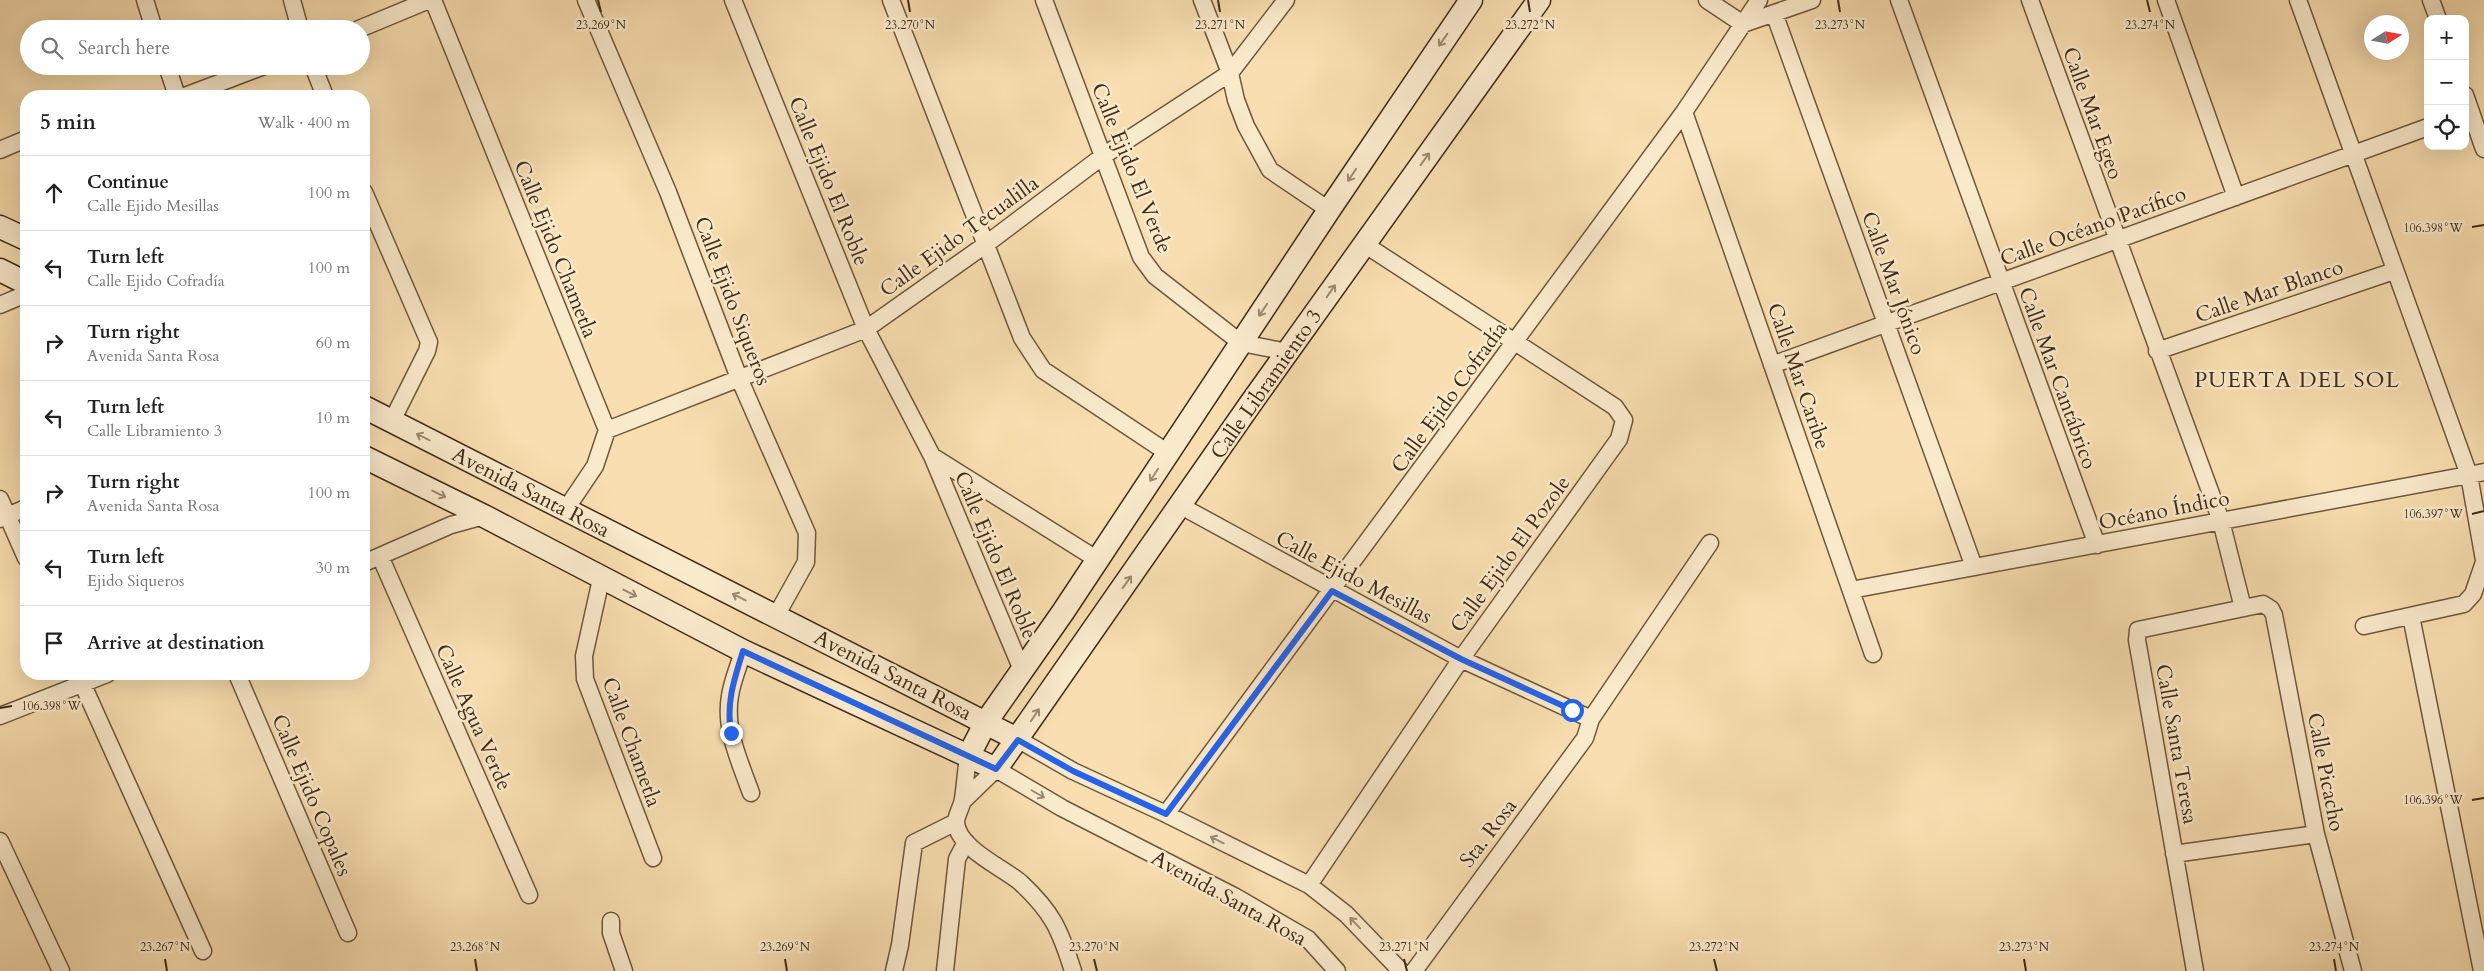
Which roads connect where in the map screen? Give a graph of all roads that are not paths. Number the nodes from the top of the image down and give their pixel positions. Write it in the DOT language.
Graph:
graph roads {
  1 [pos="145,0"];
  2 [pos="292,0"];
  3 [pos="431,0"];
  4 [pos="586,0"];
  5 [pos="733,0"];
  6 [pos="891,0"];
  7 [pos="1044,0"];
  8 [pos="1202,0"];
  9 [pos="1286,0"];
  10 [pos="1471,0"];
  11 [pos="1539,0"];
  12 [pos="1708,0"];
  13 [pos="1759,0"];
  14 [pos="1812,0"];
  15 [pos="1899,0"];
  16 [pos="2030,0"];
  17 [pos="2166,0"];
  18 [pos="2298,0"];
  19 [pos="2431,0"];
  20 [pos="1774,13"];
  21 [pos="2437,15"];
  22 [pos="151,20"];
  23 [pos="298,20"];
  24 [pos="1743,24"];
  25 [pos="370,25"];
  26 [pos="1230,73"];
  27 [pos="170,75"];
  28 [pos="240,75"];
  29 [pos="317,75"];
  30 [pos="175,90"];
  31 [pos="201,90"];
  32 [pos="323,90"];
  33 [pos="2473,110"];
  34 [pos="1684,112"];
  35 [pos="2424,128"];
  36 [pos="20,142"];
  37 [pos="2484,148"];
  38 [pos="0,150"];
  39 [pos="2353,154"];
  40 [pos="1103,156"];
  41 [pos="2236,197"];
  42 [pos="370,206"];
  43 [pos="1328,210"];
  44 [pos="0,226"];
  45 [pos="20,236"];
  46 [pos="2117,240"];
  47 [pos="1364,244"];
  48 [pos="985,245"];
  49 [pos="0,270"];
  50 [pos="2394,271"];
  51 [pos="20,280"];
  52 [pos="2000,282"];
  53 [pos="20,297"];
  54 [pos="0,305"];
  55 [pos="1885,324"];
  56 [pos="866,329"];
  57 [pos="1241,343"];
  58 [pos="1516,343"];
  59 [pos="2158,351"];
  60 [pos="1288,352"];
  61 [pos="1772,365"];
  62 [pos="739,378"];
  63 [pos="370,410"];
  64 [pos="392,421"];
  65 [pos="607,430"];
  66 [pos="1168,453"];
  67 [pos="932,456"];
  68 [pos="370,460"];
  69 [pos="2476,474"];
  70 [pos="0,499"];
  71 [pos="1181,506"];
  72 [pos="20,510"];
  73 [pos="566,510"];
  74 [pos="484,516"];
  75 [pos="4,517"];
  76 [pos="2221,521"];
  77 [pos="1710,543"];
  78 [pos="2097,544"];
  79 [pos="20,547"];
  80 [pos="380,556"];
  81 [pos="370,560"];
  82 [pos="1098,560"];
  83 [pos="2484,561"];
  84 [pos="1974,567"];
  85 [pos="602,579"];
  86 [pos="1851,590"];
  87 [pos="1332,591"];
  88 [pos="2243,608"];
  89 [pos="776,616"];
  90 [pos="2411,616"];
  91 [pos="2364,626"];
  92 [pos="743,651"];
  93 [pos="1873,654"];
  94 [pos="1461,659"];
  95 [pos="1022,670"];
  96 [pos="78,680"];
  97 [pos="80,680"];
  98 [pos="239,680"];
  99 [pos="0,716"];
  100 [pos="1591,719"];
  101 [pos="986,722"];
  102 [pos="1018,740"];
  103 [pos="968,757"];
  104 [pos="996,769"];
  105 [pos="751,793"];
  106 [pos="963,801"];
  107 [pos="1166,814"];
  108 [pos="956,822"];
  109 [pos="2316,834"];
  110 [pos="0,841"];
  111 [pos="966,842"];
  112 [pos="2174,854"];
  113 [pos="653,858"];
  114 [pos="1309,885"];
  115 [pos="529,895"];
  116 [pos="611,921"];
  117 [pos="348,934"];
  118 [pos="203,951"];
  119 [pos="61,971"];
  120 [pos="624,971"];
  121 [pos="894,971"];
  122 [pos="946,971"];
  123 [pos="1073,971"];
  124 [pos="1337,971"];
  125 [pos="1401,971"];
  126 [pos="1414,971"];
  127 [pos="2194,971"];
  128 [pos="2353,971"];
  129 [pos="2482,971"];
  1 -- 22 [label="street"];
  2 -- 23 [label="street"];
  3 -- 25 [label="street"];
  3 -- 65 [label="street, Calle Ejido Chametla"];
  4 -- 62 [label="street, Calle Ejido Siqueros"];
  5 -- 56 [label="street, Calle Ejido El Roble"];
  6 -- 48 [label="street"];
  7 -- 40 [label="street, Calle Ejido El Verde"];
  8 -- 26 [label="street"];
  9 -- 26 [label="street, Calle Ejido Tecualilla"];
  10 -- 43 [label="street, Calle Libramiento 3, one-way"];
  47 -- 11 [label="street, Calle Libramiento 3, one-way"];
  12 -- 24 [label="street"];
  13 -- 24 [label="street, Calle Ejido Cofradía"];
  14 -- 20 [label="street"];
  15 -- 52 [label="street, Calle Mar Cantábrico"];
  16 -- 46 [label="street, Calle Mar Egeo"];
  17 -- 41 [label="street"];
  18 -- 39 [label="street"];
  19 -- 21 [label="street"];
  20 -- 24 [label="street"];
  20 -- 55 [label="street, Calle Mar Jónico"];
  24 -- 34 [label="street, Calle Ejido Cofradía"];
  26 -- 40 [label="street, Calle Ejido Tecualilla"];
  26 -- 43 [label="street"];
  27 -- 30 [label="street"];
  28 -- 31 [label="street"];
  29 -- 32 [label="street"];
  33 -- 37 [label="street"];
  34 -- 58 [label="street, Calle Ejido Cofradía"];
  34 -- 61 [label="street, Calle Mar Caribe"];
  35 -- 39 [label="street, Calle Océano Pacífico"];
  36 -- 38 [label="street"];
  39 -- 41 [label="street, Calle Océano Pacífico"];
  39 -- 50 [label="street"];
  40 -- 48 [label="street, Calle Ejido Tecualilla"];
  40 -- 57 [label="street, Calle Ejido El Verde"];
  41 -- 46 [label="street, Calle Océano Pacífico"];
  42 -- 64 [label="street"];
  43 -- 57 [label="street, Calle Libramiento 3, one-way"];
  44 -- 45 [label="street"];
  46 -- 52 [label="street, Calle Océano Pacífico"];
  46 -- 59 [label="street, Calle Mar Egeo"];
  47 -- 58 [label="street"];
  60 -- 47 [label="street, Calle Libramiento 3, one-way"];
  48 -- 56 [label="street, Calle Ejido Tecualilla"];
  48 -- 66 [label="street"];
  49 -- 51 [label="street"];
  50 -- 59 [label="street, Calle Mar Blanco"];
  50 -- 69 [label="street"];
  52 -- 55 [label="street, Calle Océano Pacífico"];
  52 -- 78 [label="street, Calle Mar Cantábrico"];
  53 -- 54 [label="street"];
  55 -- 61 [label="street, Calle Océano Pacífico"];
  55 -- 84 [label="street, Calle Mar Jónico"];
  56 -- 62 [label="street, Calle Ejido Tecualilla"];
  56 -- 67 [label="street, Calle Ejido El Roble"];
  57 -- 60 [label="street"];
  57 -- 66 [label="street, Calle Libramiento 3"];
  58 -- 87 [label="street, Calle Ejido Cofradía"];
  58 -- 94 [label="street, Calle Ejido El Pozole"];
  59 -- 76 [label="street, Calle Mar Egeo"];
  60 -- 71 [label="street, Calle Libramiento 3"];
  61 -- 86 [label="street, Calle Mar Caribe"];
  62 -- 65 [label="street, Calle Ejido Tecualilla"];
  62 -- 89 [label="street, Calle Ejido Siqueros"];
  63 -- 64 [label="street, Avenida Santa Rosa"];
  73 -- 64 [label="street, Avenida Santa Rosa, one-way"];
  65 -- 73 [label="street"];
  66 -- 82 [label="street, Calle Libramiento 3, one-way"];
  67 -- 82 [label="street, Calle Ejido El Roble"];
  67 -- 95 [label="street, Calle Ejido El Roble"];
  68 -- 74 [label="street, Avenida Santa Rosa, one-way"];
  69 -- 76 [label="street, Océano Índico"];
  69 -- 83 [label="street"];
  70 -- 75 [label="street"];
  71 -- 87 [label="street, Calle Ejido Mesillas"];
  102 -- 71 [label="street, Calle Libramiento 3, one-way"];
  72 -- 75 [label="street"];
  89 -- 73 [label="street, Avenida Santa Rosa, one-way"];
  74 -- 80 [label="street"];
  74 -- 85 [label="street, Avenida Santa Rosa"];
  75 -- 79 [label="street"];
  76 -- 78 [label="street, Océano Índico"];
  76 -- 88 [label="street, Calle Mar Egeo"];
  77 -- 100 [label="street, Sta. Rosa"];
  78 -- 84 [label="street, Océano Índico"];
  80 -- 81 [label="street"];
  80 -- 115 [label="street, Calle Agua Verde"];
  82 -- 95 [label="street, Calle Libramiento 3"];
  83 -- 90 [label="street"];
  84 -- 86 [label="street, Océano Índico"];
  85 -- 92 [label="street, Avenida Santa Rosa, one-way"];
  85 -- 113 [label="street, Calle Chametla"];
  86 -- 93 [label="street, Calle Mar Caribe"];
  87 -- 94 [label="street, Calle Ejido Mesillas"];
  87 -- 107 [label="street, Calle Ejido Cofradía"];
  88 -- 109 [label="street, Calle Picacho"];
  88 -- 112 [label="street, Calle Santa Teresa"];
  89 -- 101 [label="street, Avenida Santa Rosa"];
  90 -- 91 [label="street"];
  90 -- 129 [label="street"];
  92 -- 103 [label="street, Avenida Santa Rosa"];
  92 -- 105 [label="street"];
  94 -- 100 [label="street, Calle Ejido Mesillas"];
  94 -- 114 [label="street, Calle Ejido El Pozole"];
  95 -- 101 [label="street, Calle Libramiento 3"];
  96 -- 99 [label="street"];
  97 -- 118 [label="street"];
  98 -- 117 [label="street, Calle Ejido Copales"];
  100 -- 126 [label="street, Sta. Rosa"];
  101 -- 102 [label="street, Avenida Santa Rosa"];
  101 -- 103 [label="street, Calle Libramiento 3"];
  102 -- 104 [label="street, Calle Libramiento 3"];
  102 -- 107 [label="street, Avenida Santa Rosa"];
  103 -- 104 [label="street, Avenida Santa Rosa"];
  103 -- 106 [label="street"];
  104 -- 106 [label="street"];
  104 -- 124 [label="street, Avenida Santa Rosa, one-way"];
  106 -- 108 [label="street"];
  114 -- 107 [label="street, Avenida Santa Rosa, one-way"];
  108 -- 111 [label="street"];
  108 -- 121 [label="street"];
  109 -- 112 [label="street"];
  109 -- 128 [label="street, Calle Picacho"];
  110 -- 119 [label="street"];
  111 -- 122 [label="street"];
  111 -- 123 [label="street"];
  112 -- 127 [label="street, Calle Santa Teresa"];
  125 -- 114 [label="street, Avenida Santa Rosa, one-way"];
  116 -- 120 [label="street"];
}
